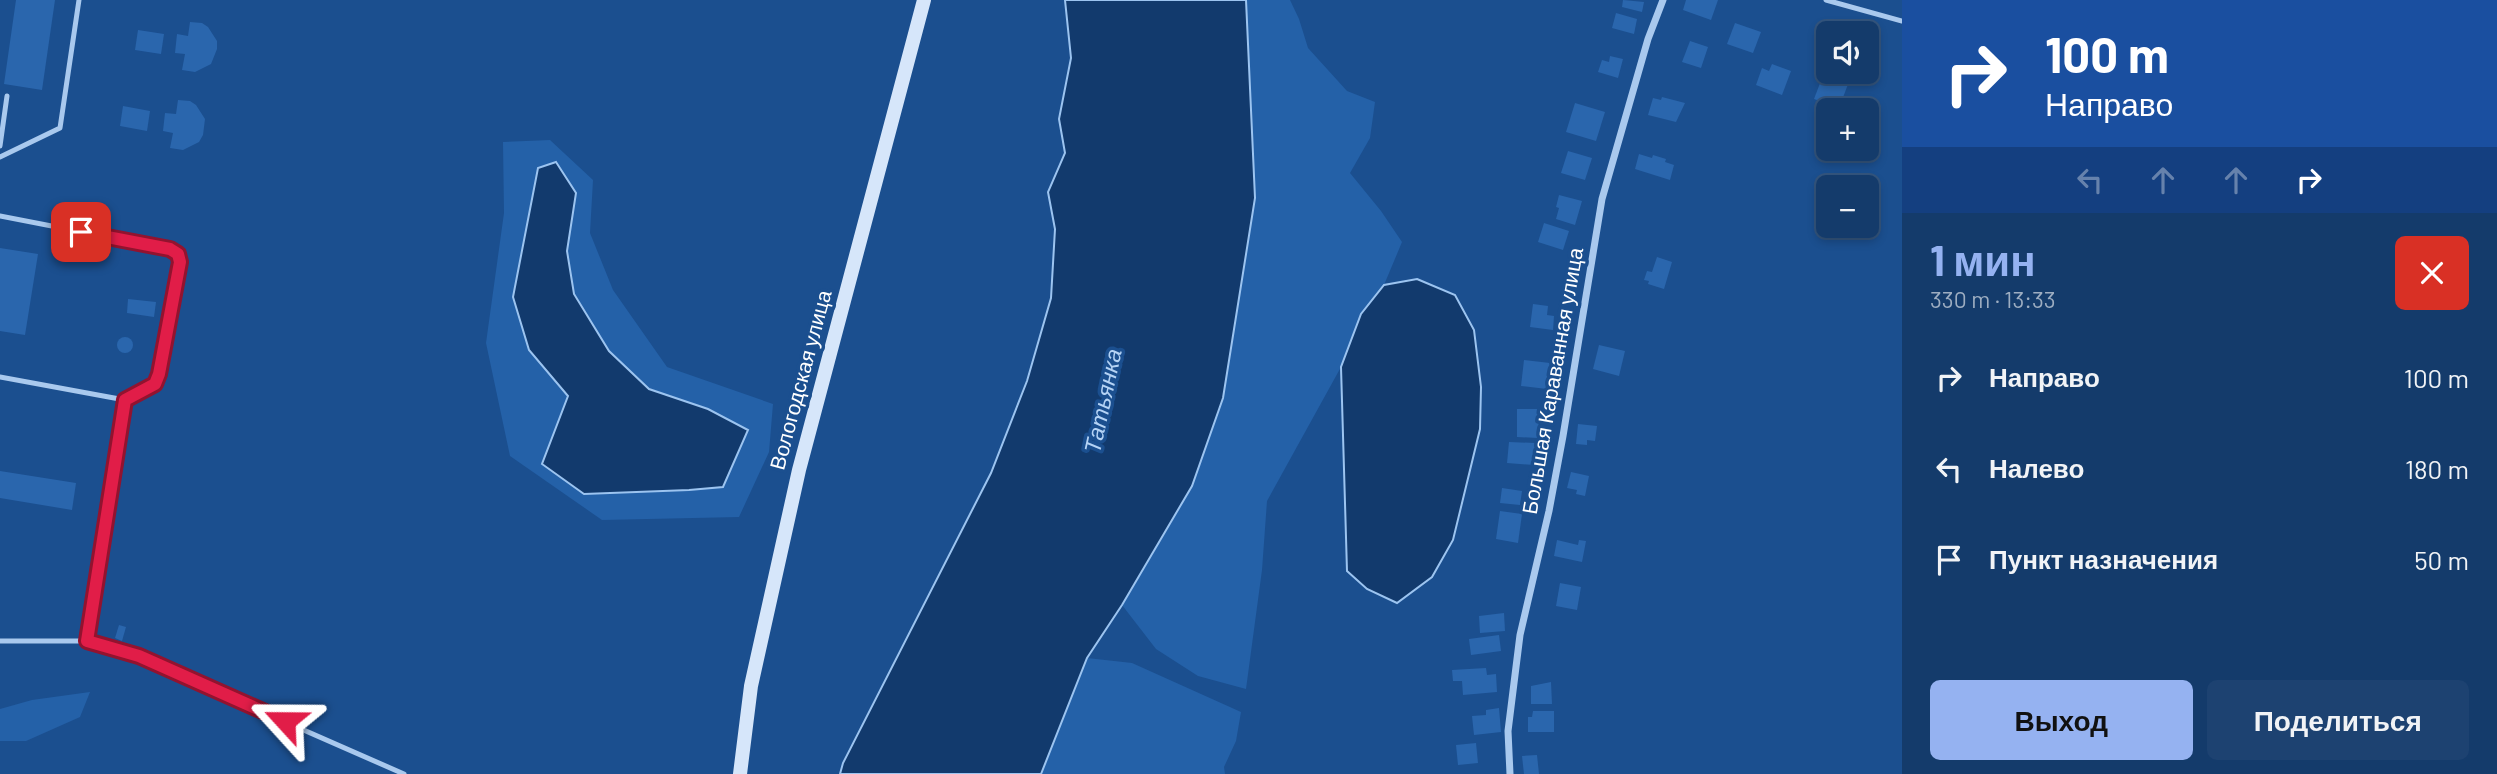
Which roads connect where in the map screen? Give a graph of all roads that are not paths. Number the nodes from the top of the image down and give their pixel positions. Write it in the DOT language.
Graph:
graph roads {
  1 [pos="79,0"];
  2 [pos="924,0"];
  3 [pos="1663,0"];
  4 [pos="1826,0"];
  5 [pos="1902,21"];
  6 [pos="8,96"];
  7 [pos="0,145"];
  8 [pos="0,157"];
  9 [pos="0,216"];
  10 [pos="0,377"];
  11 [pos="125,400"];
  12 [pos="0,641"];
  13 [pos="87,641"];
  14 [pos="404,774"];
  15 [pos="740,774"];
  16 [pos="1510,774"];
  1 -- 8 [label="lane"];
  2 -- 15 [label="main road, Вологодская улица"];
  3 -- 16 [label="street, Большая Караванная улица"];
  4 -- 5 [label="lane"];
  6 -- 7 [label="lane"];
  9 -- 11 [label="lane"];
  10 -- 11 [label="lane"];
  11 -- 13 [label="lane"];
  12 -- 13 [label="lane"];
  13 -- 14 [label="lane"];
}
